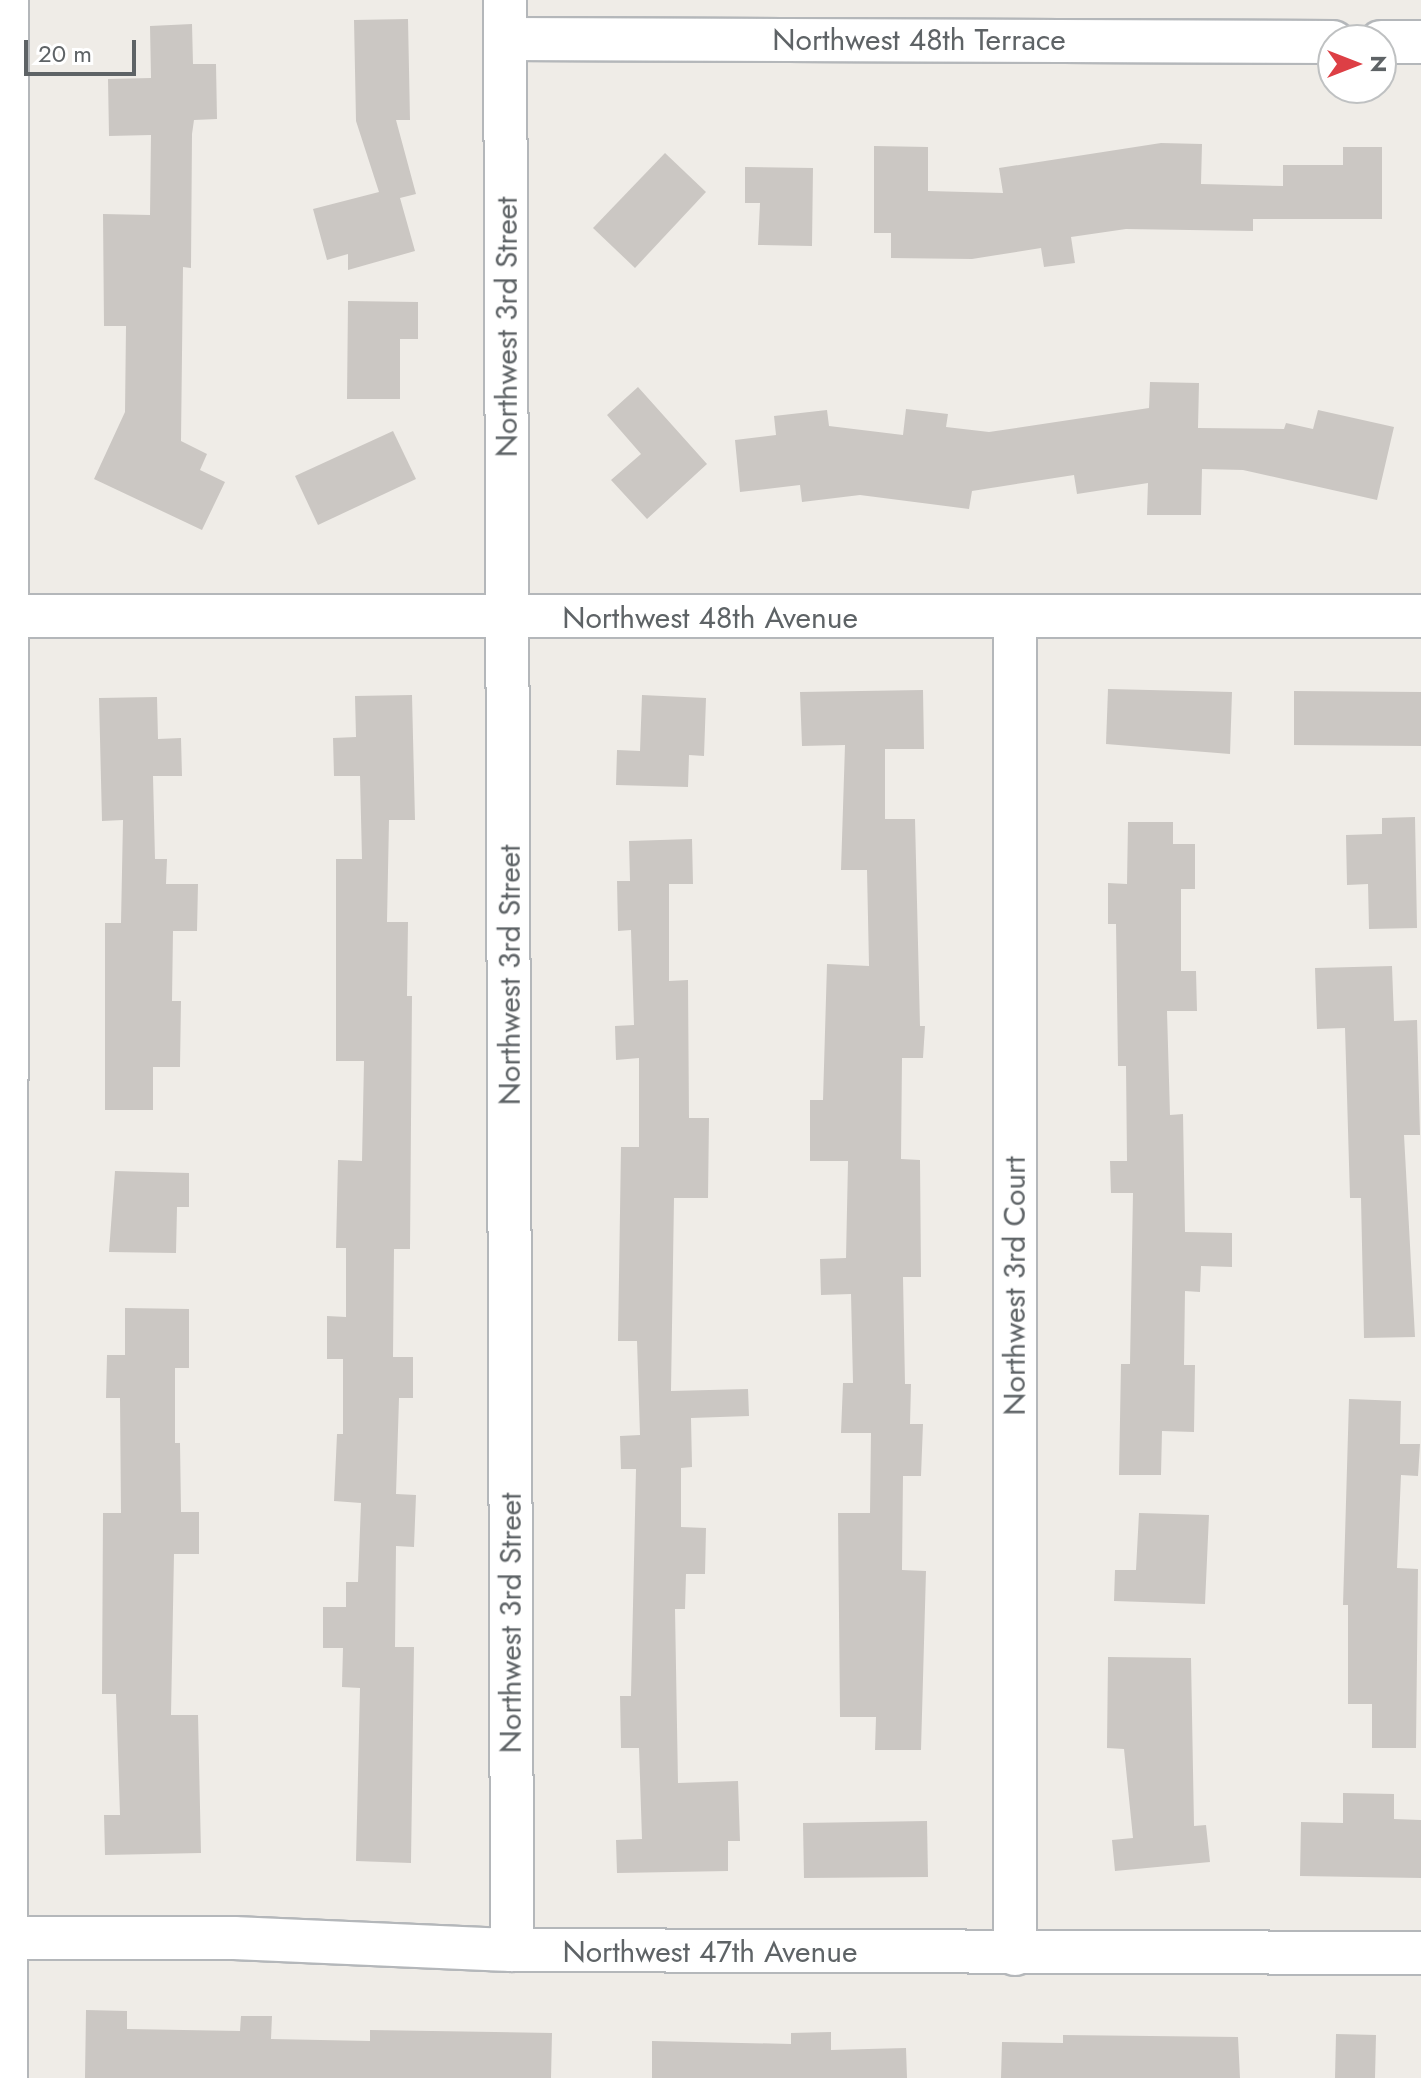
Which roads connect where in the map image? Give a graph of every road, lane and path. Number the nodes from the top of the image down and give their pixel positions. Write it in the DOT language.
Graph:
graph roads {
  1 [pos="7,0"];
  2 [pos="505,19"];
  3 [pos="1317,42"];
  4 [pos="1397,42"];
  5 [pos="1421,42"];
  6 [pos="4,616"];
  7 [pos="1421,616"];
  8 [pos="1015,617"];
  9 [pos="509,618"];
  10 [pos="2,1938"];
  11 [pos="512,1950"];
  12 [pos="1421,1953"];
  13 [pos="1015,1954"];
  14 [pos="6,2078"];
  1 -- 6 [label="street"];
  2 -- 3 [label="street, Northwest 48th Terrace"];
  2 -- 9 [label="street, Northwest 3rd Street"];
  4 -- 5 [label="street"];
  6 -- 9 [label="street, Northwest 48th Avenue"];
  6 -- 10 [label="street"];
  7 -- 8 [label="street, Northwest 48th Avenue"];
  8 -- 9 [label="street, Northwest 48th Avenue"];
  8 -- 13 [label="street, Northwest 3rd Court"];
  9 -- 11 [label="street, Northwest 3rd Street"];
  10 -- 11 [label="street, Northwest 47th Avenue"];
  10 -- 14 [label="street"];
  11 -- 13 [label="street, Northwest 47th Avenue"];
  12 -- 13 [label="street, Northwest 47th Avenue"];
}
